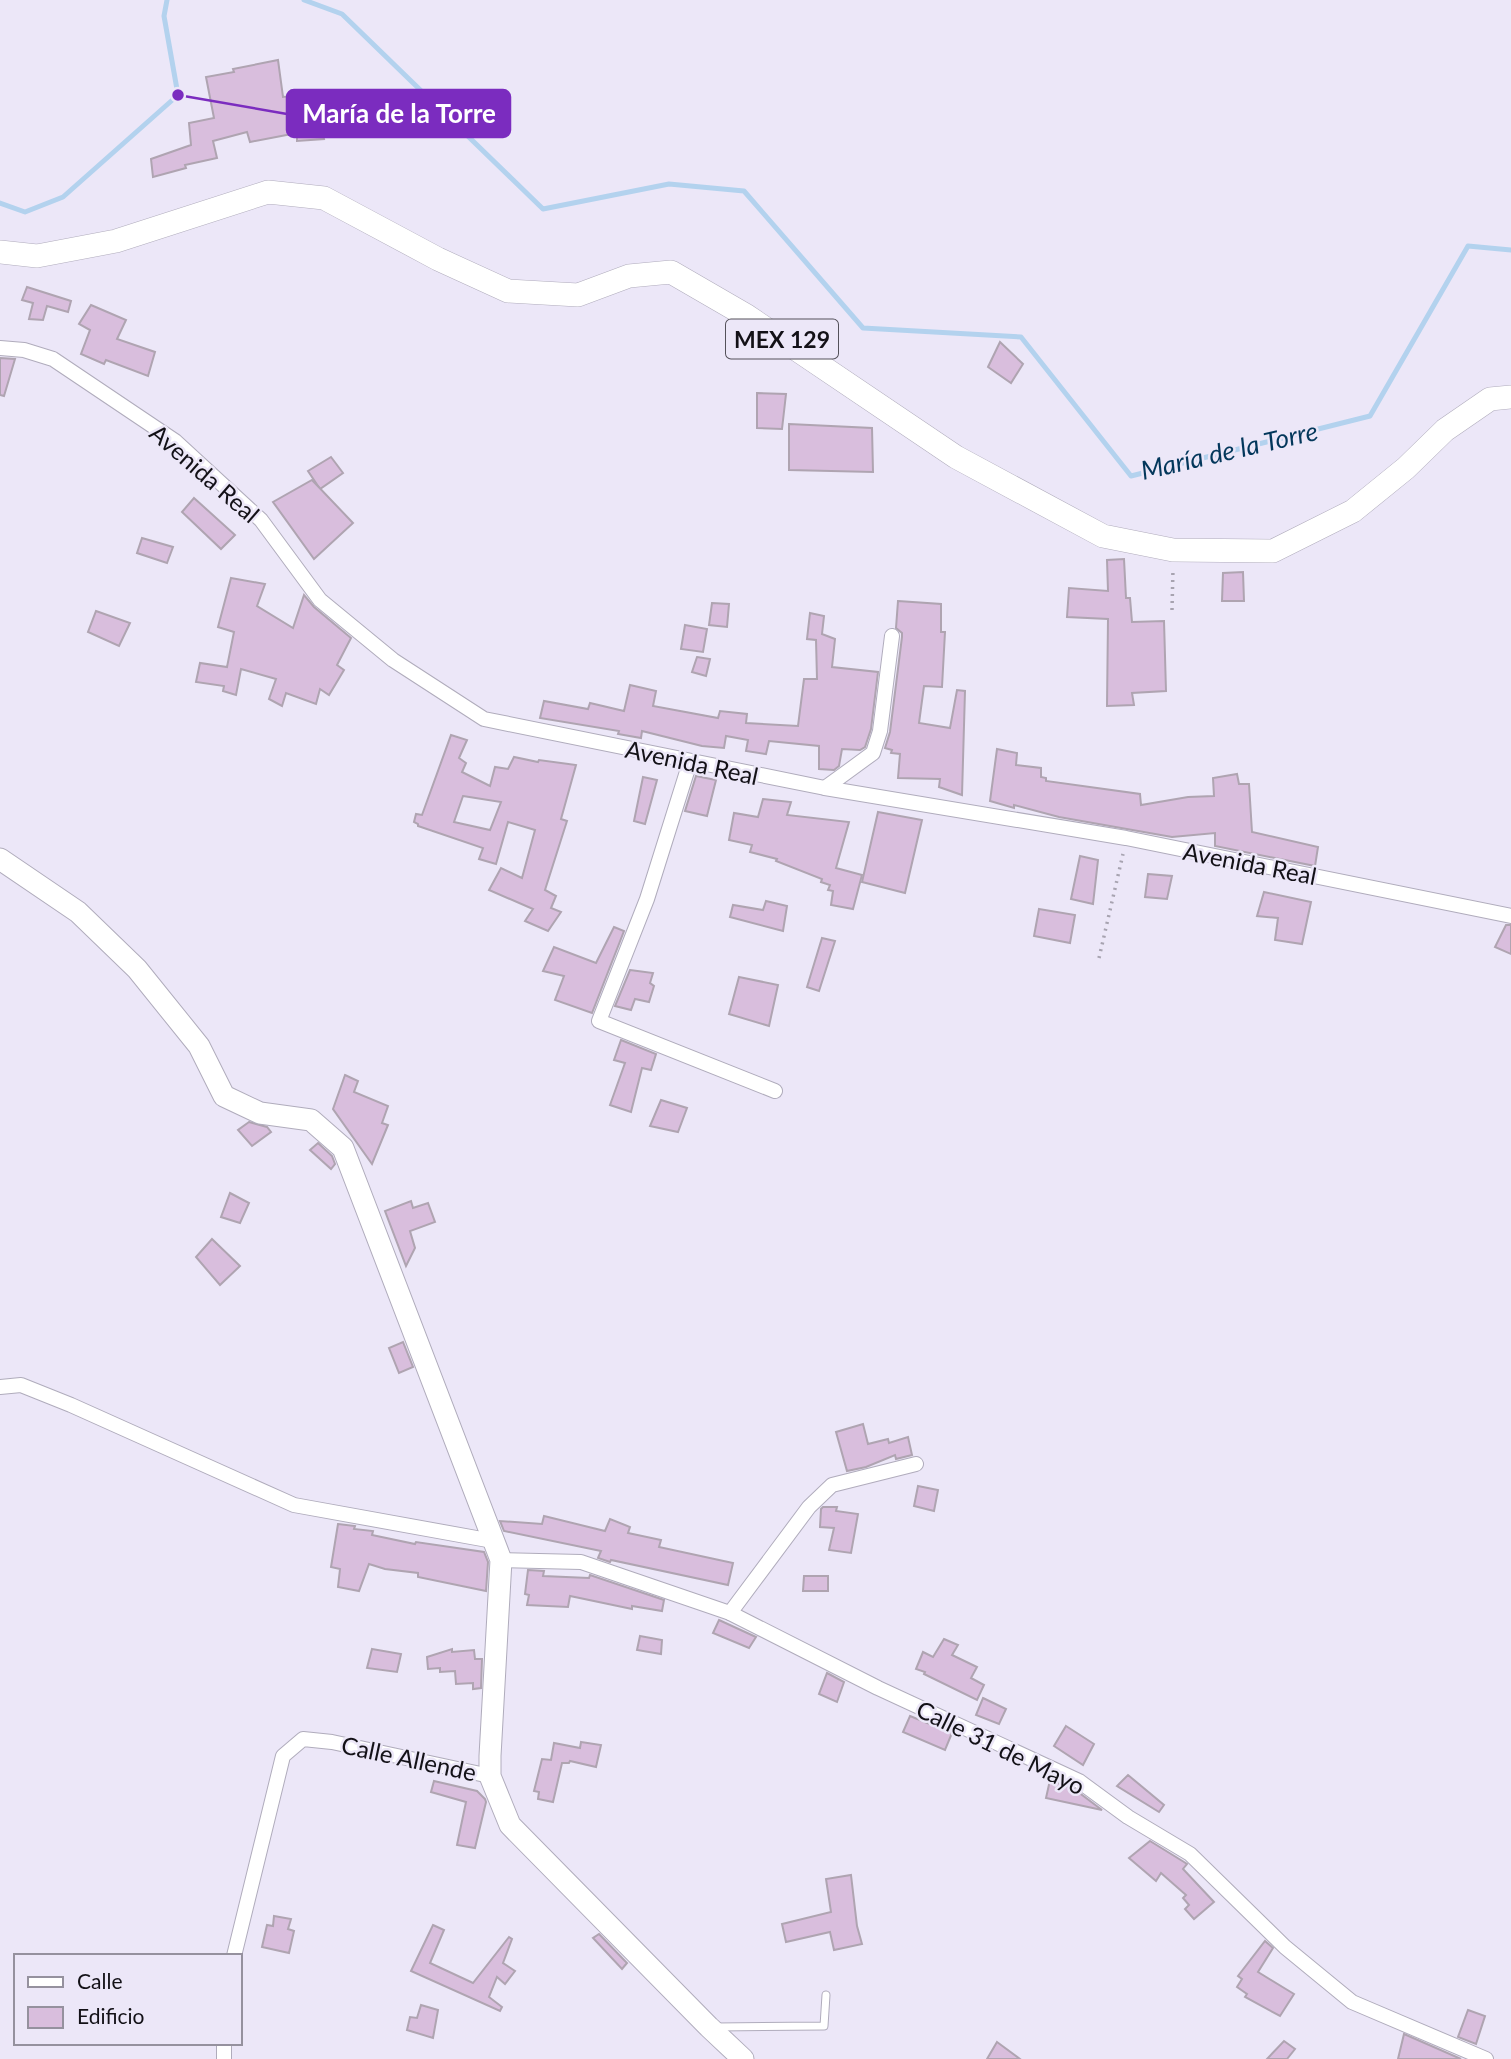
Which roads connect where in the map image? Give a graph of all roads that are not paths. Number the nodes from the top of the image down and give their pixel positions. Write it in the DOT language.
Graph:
graph roads {
  1 [pos="0,252"];
  2 [pos="0,348"];
  3 [pos="1511,397"];
  4 [pos="892,636"];
  5 [pos="690,762"];
  6 [pos="825,789"];
  7 [pos="0,859"];
  8 [pos="1511,916"];
  9 [pos="775,1091"];
  10 [pos="0,1387"];
  11 [pos="916,1464"];
  12 [pos="497,1551"];
  13 [pos="730,1613"];
  14 [pos="490,1776"];
  15 [pos="234,1954"];
  16 [pos="826,1995"];
  17 [pos="709,2027"];
  18 [pos="743,2059"];
  19 [pos="1486,2059"];
  1 -- 3 [label="main road, MEX 129"];
  2 -- 5 [label="street, Avenida Real"];
  4 -- 6 [label="street"];
  5 -- 6 [label="street, Avenida Real"];
  5 -- 9 [label="street"];
  6 -- 8 [label="street, Avenida Real"];
  7 -- 12 [label="street"];
  10 -- 12 [label="street, Calle 31 de Mayo"];
  11 -- 13 [label="street"];
  12 -- 13 [label="street, Calle 31 de Mayo"];
  12 -- 14 [label="street"];
  13 -- 19 [label="street, Calle 31 de Mayo"];
  14 -- 15 [label="street, Calle Allende"];
  14 -- 17 [label="street, Calle Allende"];
  16 -- 17 [label="lane"];
  17 -- 18 [label="street, Calle Allende"];
}
